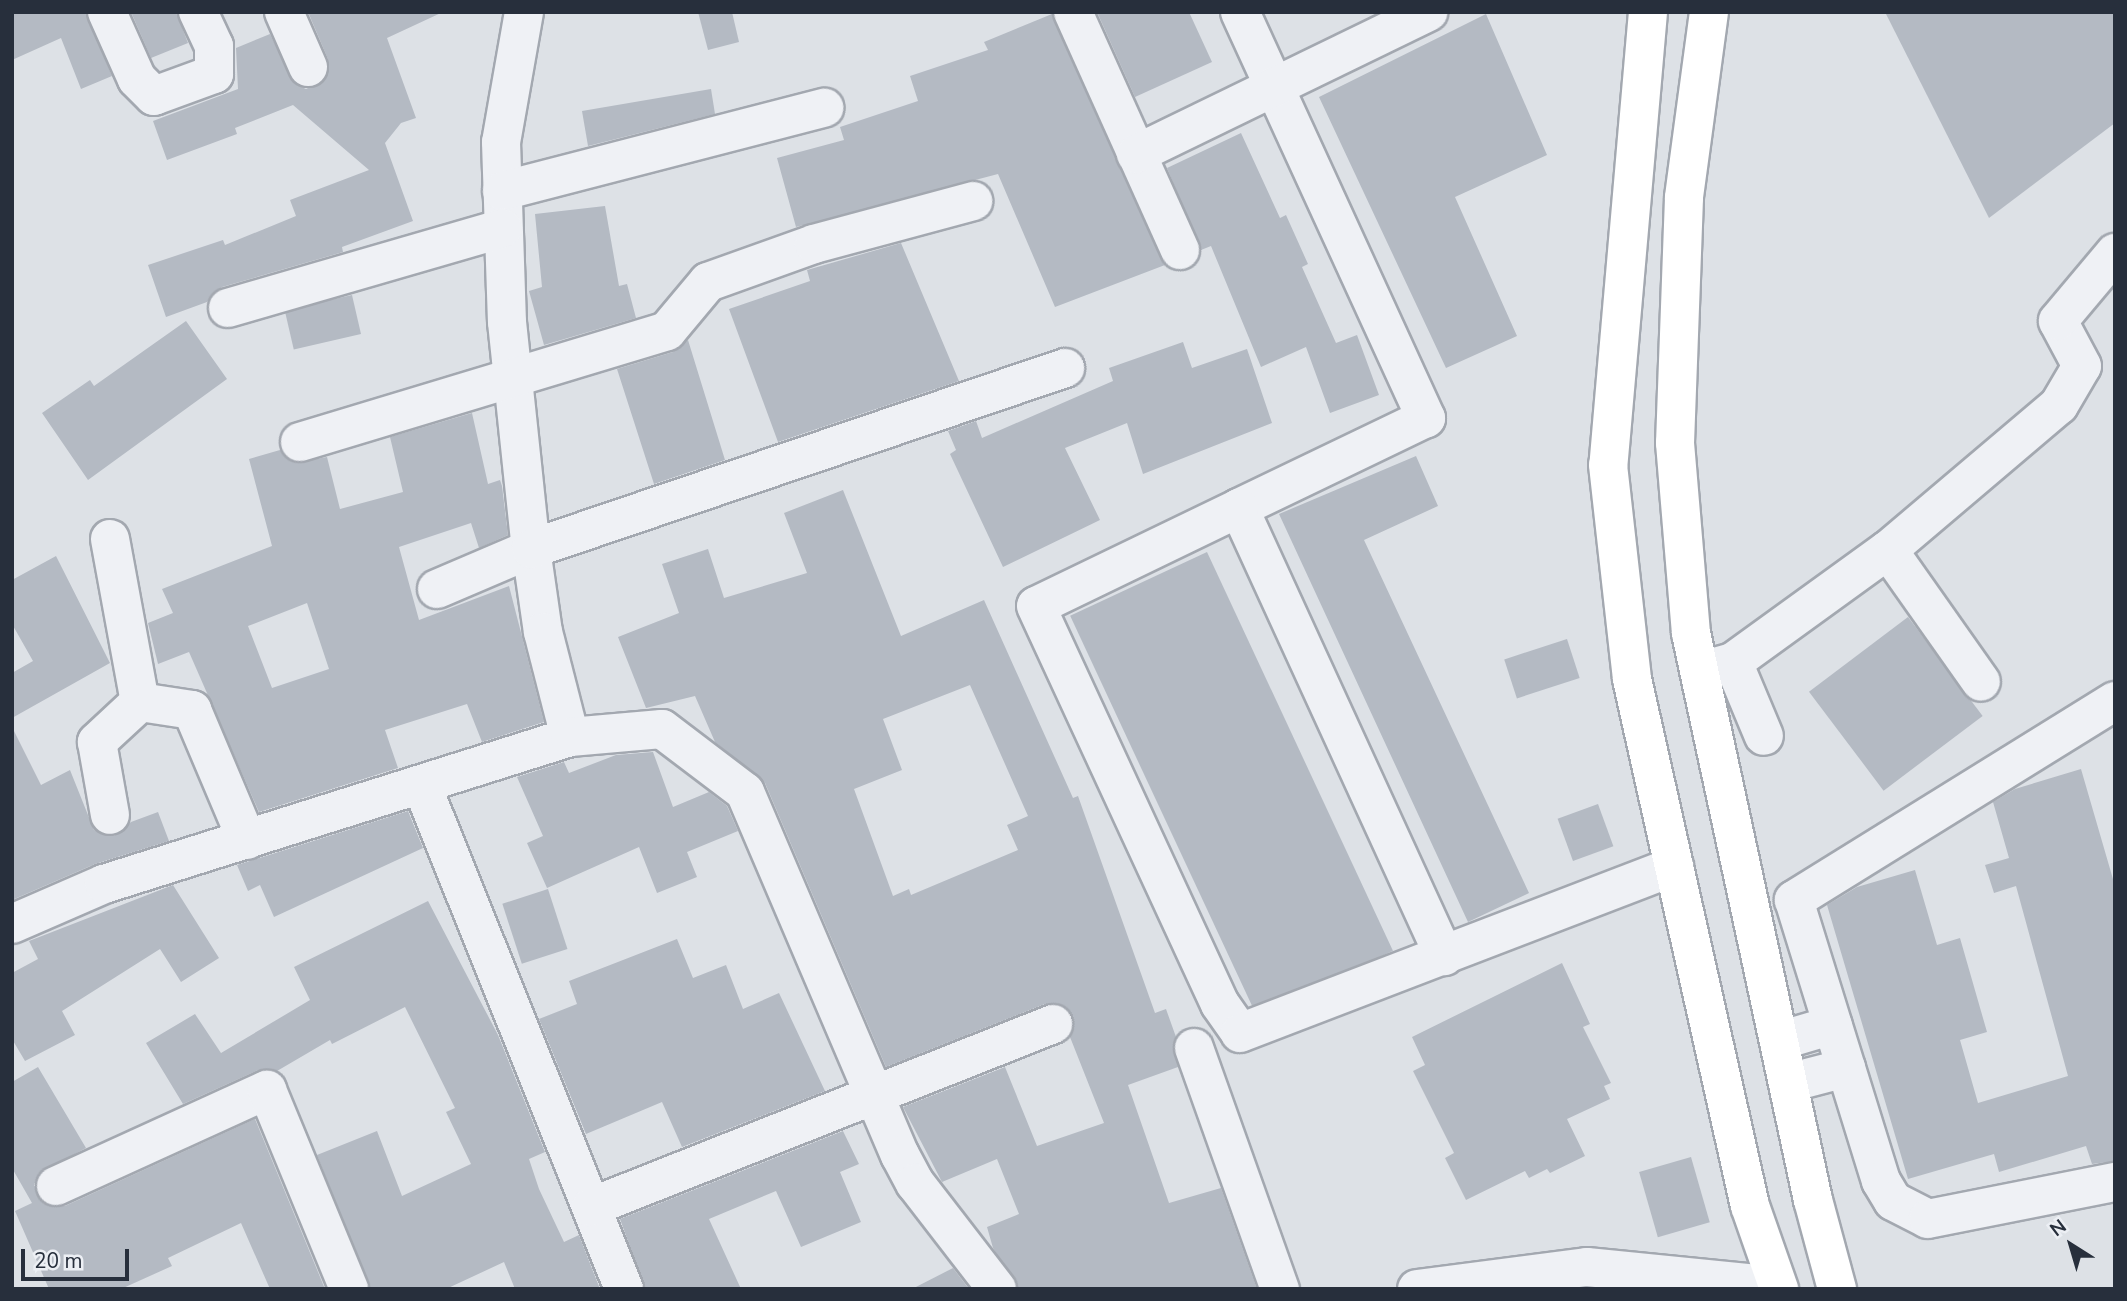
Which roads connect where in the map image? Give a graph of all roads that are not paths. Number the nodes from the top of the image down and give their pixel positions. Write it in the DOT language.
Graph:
graph roads {
  1 [pos="107,12"];
  2 [pos="198,12"];
  3 [pos="284,12"];
  4 [pos="524,12"];
  5 [pos="1073,12"];
  6 [pos="1240,12"];
  7 [pos="1428,12"];
  8 [pos="1648,12"];
  9 [pos="1709,12"];
  10 [pos="308,67"];
  11 [pos="1275,87"];
  12 [pos="824,108"];
  13 [pos="1136,154"];
  14 [pos="973,201"];
  15 [pos="502,210"];
  16 [pos="1631,212"];
  17 [pos="1684,220"];
  18 [pos="1180,250"];
  19 [pos="2115,253"];
  20 [pos="228,308"];
  21 [pos="1065,368"];
  22 [pos="514,379"];
  23 [pos="299,442"];
  24 [pos="1239,508"];
  25 [pos="110,539"];
  26 [pos="531,549"];
  27 [pos="1888,550"];
  28 [pos="437,589"];
  29 [pos="1717,667"];
  30 [pos="1981,682"];
  31 [pos="2115,701"];
  32 [pos="139,702"];
  33 [pos="1764,736"];
  34 [pos="570,737"];
  35 [pos="422,786"];
  36 [pos="110,815"];
  37 [pos="247,840"];
  38 [pos="1674,866"];
  39 [pos="12,924"];
  40 [pos="1444,956"];
  41 [pos="1053,1024"];
  42 [pos="1833,1025"];
  43 [pos="1779,1041"];
  44 [pos="1194,1048"];
  45 [pos="1846,1068"];
  46 [pos="1788,1083"];
  47 [pos="871,1093"];
  48 [pos="2115,1182"];
  49 [pos="56,1186"];
  50 [pos="591,1207"];
  51 [pos="1571,1279"];
  52 [pos="1778,1287"];
  53 [pos="349,1289"];
  54 [pos="624,1289"];
  55 [pos="997,1289"];
  56 [pos="1280,1289"];
  57 [pos="1417,1289"];
  58 [pos="1838,1289"];
  1 -- 2 [label="street"];
  3 -- 10 [label="street"];
  4 -- 15 [label="street"];
  5 -- 13 [label="street"];
  6 -- 11 [label="street"];
  7 -- 11 [label="street"];
  8 -- 16 [label="main road"];
  9 -- 17 [label="main road"];
  11 -- 13 [label="street"];
  11 -- 24 [label="street"];
  12 -- 15 [label="street"];
  13 -- 18 [label="street"];
  14 -- 22 [label="street"];
  15 -- 20 [label="street"];
  15 -- 22 [label="street"];
  16 -- 17 [label="main road"];
  16 -- 38 [label="main road"];
  17 -- 29 [label="main road"];
  19 -- 27 [label="street"];
  21 -- 26 [label="street"];
  22 -- 23 [label="street"];
  22 -- 26 [label="street"];
  24 -- 40 [label="street"];
  24 -- 40 [label="street"];
  25 -- 32 [label="street"];
  26 -- 28 [label="street"];
  26 -- 34 [label="street"];
  27 -- 29 [label="street"];
  27 -- 30 [label="street"];
  29 -- 33 [label="street"];
  29 -- 43 [label="main road"];
  31 -- 42 [label="street"];
  32 -- 36 [label="street"];
  32 -- 37 [label="street"];
  34 -- 35 [label="street"];
  34 -- 47 [label="street"];
  35 -- 37 [label="street"];
  35 -- 50 [label="street"];
  37 -- 39 [label="street"];
  38 -- 40 [label="street"];
  38 -- 52 [label="main road"];
  41 -- 47 [label="street"];
  42 -- 43 [label="street"];
  42 -- 45 [label="street"];
  43 -- 46 [label="main road"];
  44 -- 56 [label="street"];
  45 -- 46 [label="street"];
  45 -- 48 [label="street"];
  46 -- 58 [label="main road"];
  47 -- 50 [label="street"];
  47 -- 55 [label="street"];
  49 -- 53 [label="street"];
  50 -- 54 [label="street"];
  51 -- 52 [label="street"];
  51 -- 57 [label="street"];
}
